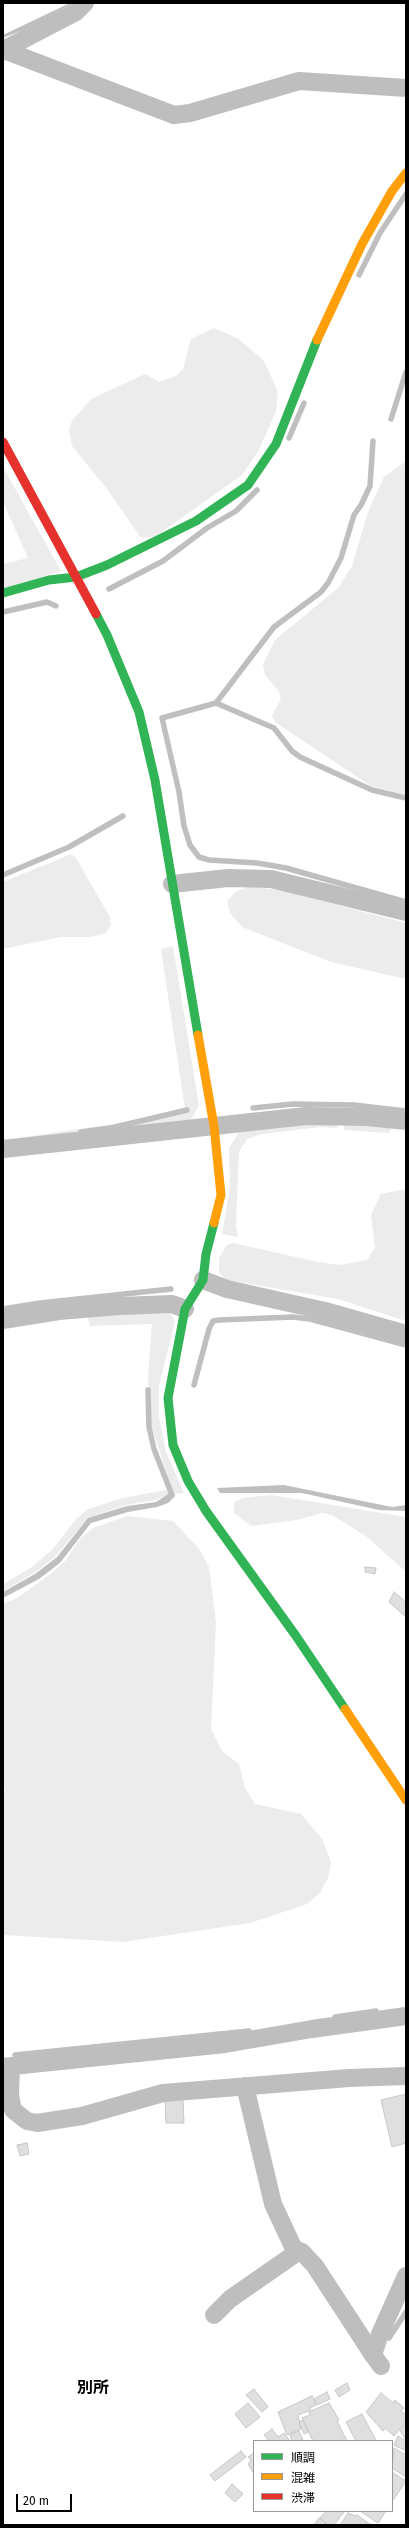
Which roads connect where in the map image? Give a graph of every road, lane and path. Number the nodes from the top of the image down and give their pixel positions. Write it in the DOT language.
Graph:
graph roads {
  1 [pos="85,3"];
  2 [pos="4,50"];
  3 [pos="406,88"];
  4 [pos="406,173"];
  5 [pos="3,442"];
  6 [pos="76,577"];
  7 [pos="3,593"];
  8 [pos="172,884"];
  9 [pos="406,912"];
  10 [pos="406,1121"];
  11 [pos="214,1126"];
  12 [pos="3,1150"];
  13 [pos="203,1280"];
  14 [pos="185,1309"];
  15 [pos="3,1320"];
  16 [pos="406,1334"];
  17 [pos="406,1800"];
  18 [pos="406,2016"];
  19 [pos="7,2067"];
  20 [pos="406,2076"];
  21 [pos="245,2086"];
  22 [pos="299,2251"];
  23 [pos="406,2276"];
  24 [pos="214,2315"];
  1 -- 2 [label="street"];
  2 -- 3 [label="street"];
  4 -- 6 [label="street"];
  5 -- 6 [label="street"];
  6 -- 7 [label="street"];
  6 -- 8 [label="street"];
  8 -- 9 [label="street"];
  8 -- 11 [label="street"];
  10 -- 11 [label="street"];
  11 -- 12 [label="street"];
  11 -- 13 [label="street"];
  13 -- 14 [label="street"];
  13 -- 16 [label="street"];
  14 -- 15 [label="street"];
  14 -- 17 [label="street"];
  18 -- 19 [label="street"];
  19 -- 21 [label="street"];
  20 -- 21 [label="street"];
  21 -- 22 [label="street"];
  22 -- 23 [label="street"];
  22 -- 24 [label="street"];
}
